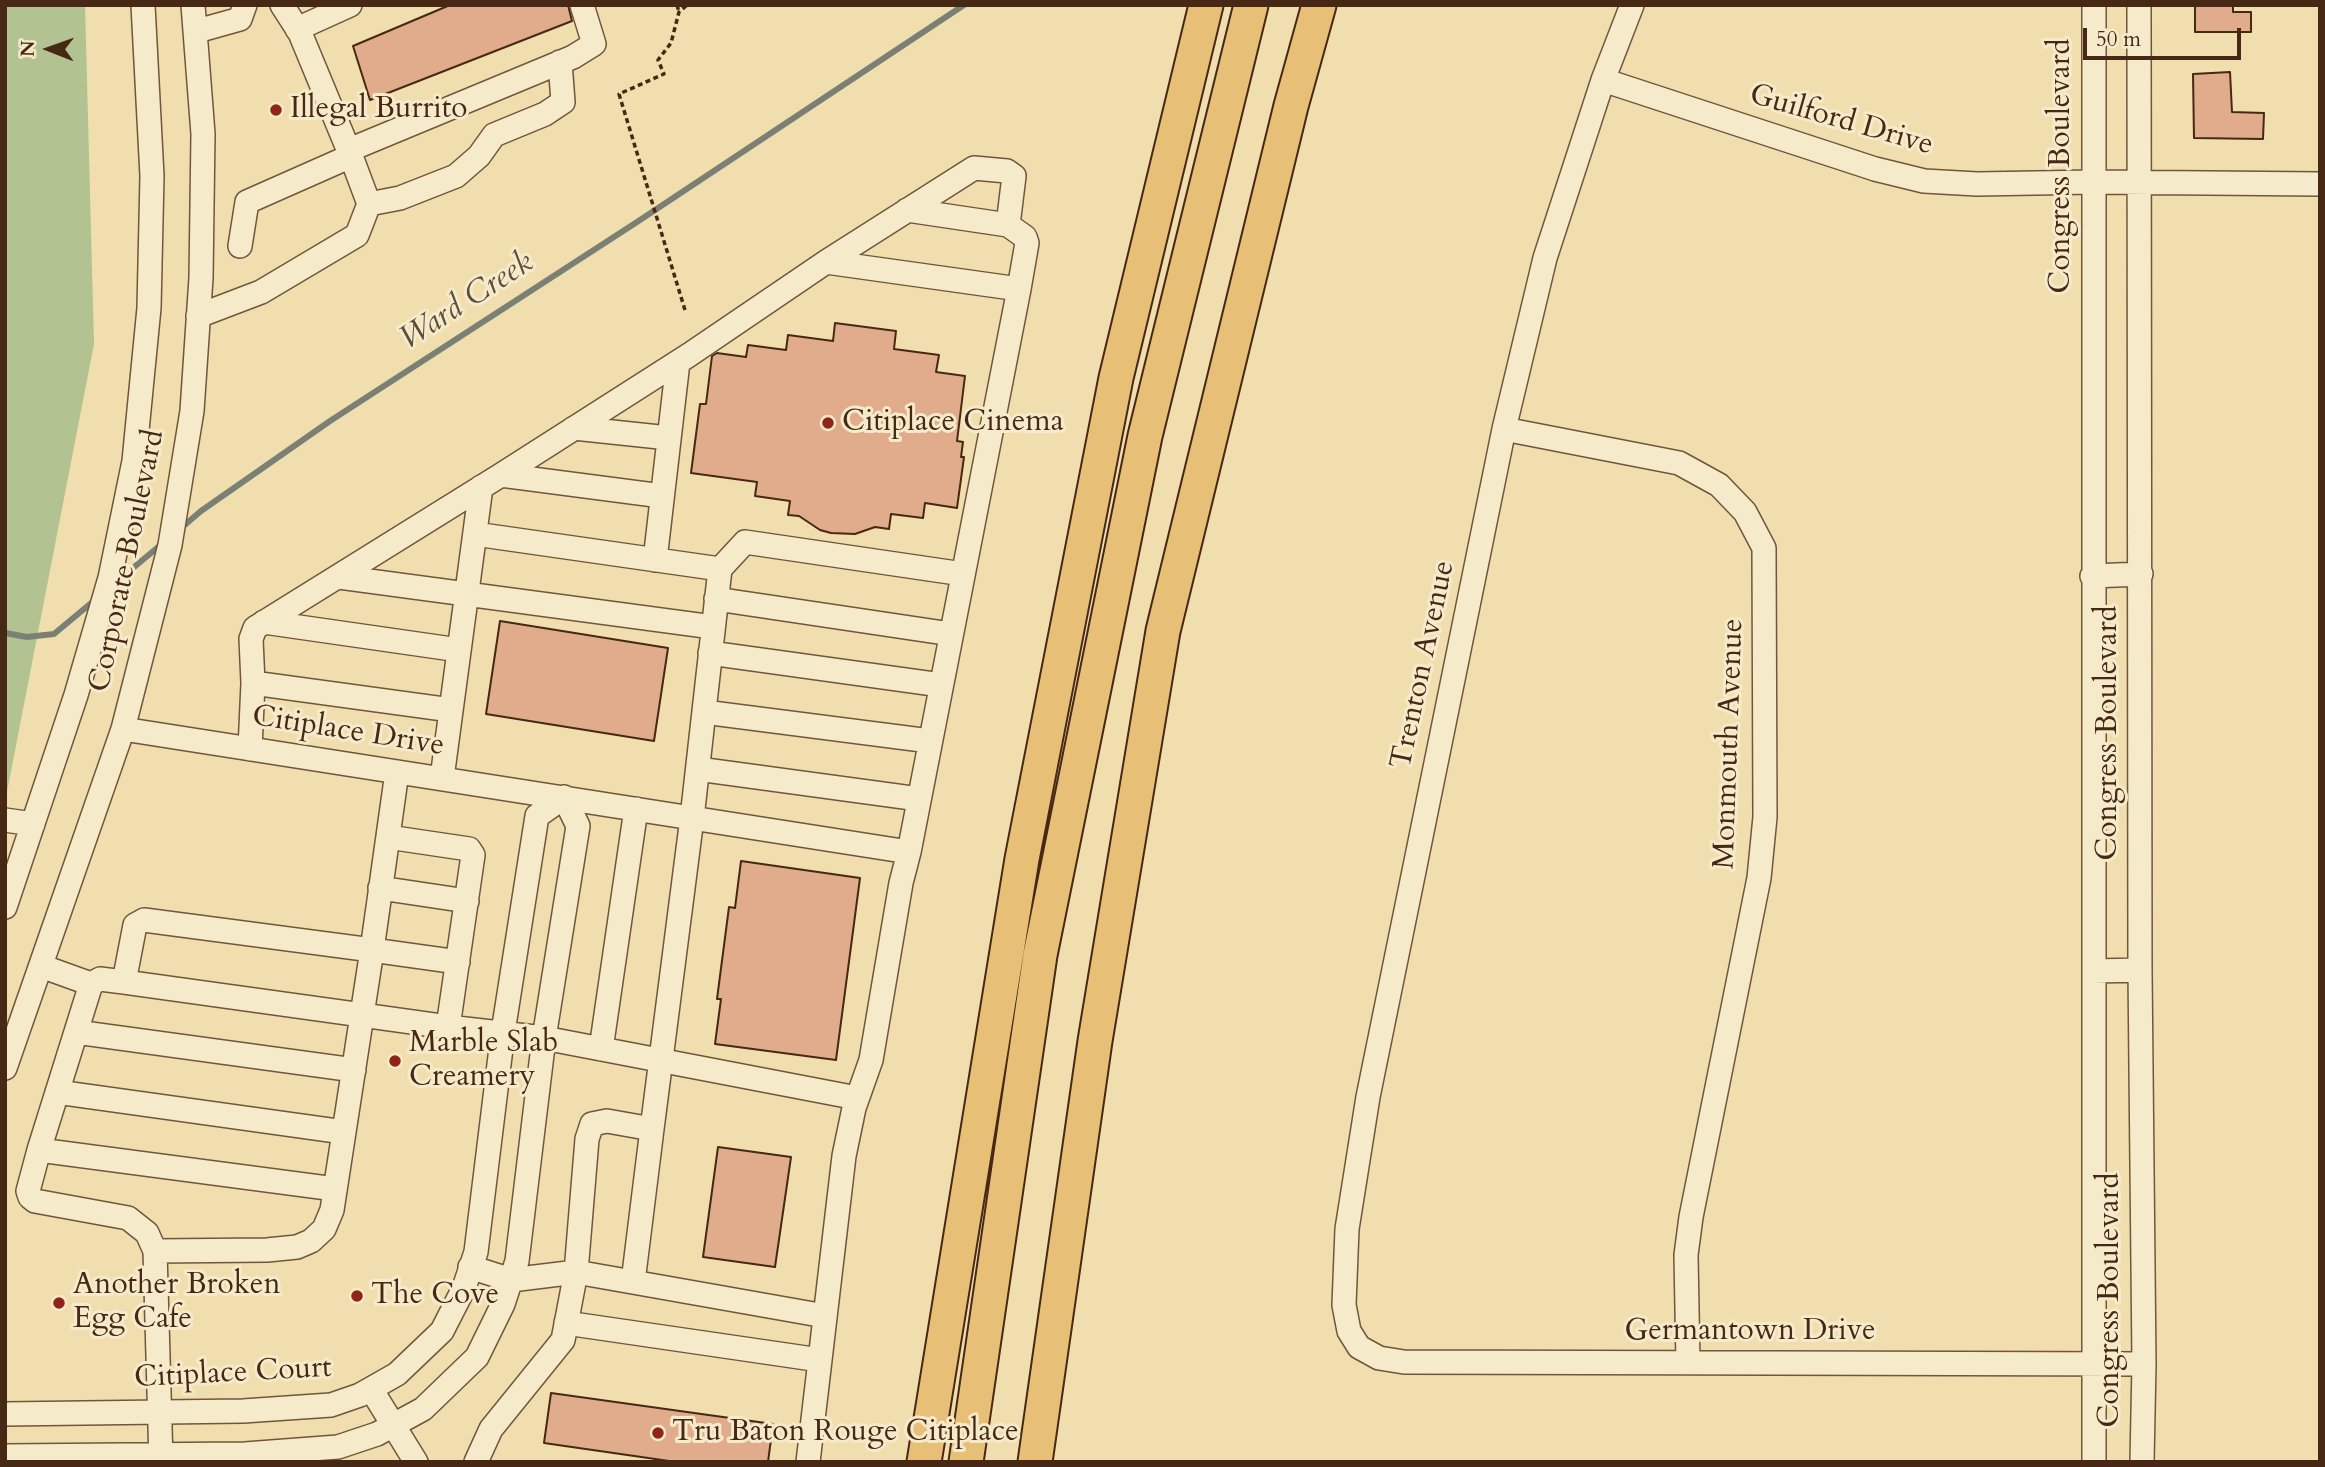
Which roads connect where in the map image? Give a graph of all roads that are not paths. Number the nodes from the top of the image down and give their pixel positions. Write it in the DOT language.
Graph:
graph roads {
  1 [pos="143,5"];
  2 [pos="245,5"];
  3 [pos="282,5"];
  4 [pos="350,5"];
  5 [pos="582,5"];
  6 [pos="1206,5"];
  7 [pos="1251,5"];
  8 [pos="1320,5"];
  9 [pos="1632,5"];
  10 [pos="2094,5"];
  11 [pos="2140,5"];
  12 [pos="196,6"];
  13 [pos="297,29"];
  14 [pos="197,31"];
  15 [pos="560,62"];
  16 [pos="1603,80"];
  17 [pos="350,153"];
  18 [pos="2094,182"];
  19 [pos="2139,182"];
  20 [pos="2320,184"];
  21 [pos="369,204"];
  22 [pos="907,210"];
  23 [pos="1008,225"];
  24 [pos="240,246"];
  25 [pos="826,262"];
  26 [pos="1019,289"];
  27 [pos="198,316"];
  28 [pos="678,362"];
  29 [pos="574,428"];
  30 [pos="1504,429"];
  31 [pos="669,438"];
  32 [pos="501,475"];
  33 [pos="481,487"];
  34 [pos="662,496"];
  35 [pos="475,534"];
  36 [pos="655,560"];
  37 [pos="720,569"];
  38 [pos="963,573"];
  39 [pos="2141,574"];
  40 [pos="2092,576"];
  41 [pos="339,577"];
  42 [pos="467,594"];
  43 [pos="716,600"];
  44 [pos="264,622"];
  45 [pos="713,627"];
  46 [pos="951,634"];
  47 [pos="459,650"];
  48 [pos="710,653"];
  49 [pos="253,683"];
  50 [pos="941,685"];
  51 [pos="451,710"];
  52 [pos="704,712"];
  53 [pos="123,729"];
  54 [pos="930,741"];
  55 [pos="250,749"];
  56 [pos="698,769"];
  57 [pos="397,772"];
  58 [pos="442,778"];
  59 [pos="564,797"];
  60 [pos="919,799"];
  61 [pos="636,809"];
  62 [pos="692,818"];
  63 [pos="5,820"];
  64 [pos="33,824"];
  65 [pos="388,837"];
  66 [pos="909,852"];
  67 [pos="380,888"];
  68 [pos="467,901"];
  69 [pos="5,907"];
  70 [pos="372,950"];
  71 [pos="458,962"];
  72 [pos="41,966"];
  73 [pos="2140,970"];
  74 [pos="2094,971"];
  75 [pos="124,982"];
  76 [pos="91,984"];
  77 [pos="362,1015"];
  78 [pos="449,1027"];
  79 [pos="76,1032"];
  80 [pos="502,1032"];
  81 [pos="544,1038"];
  82 [pos="601,1049"];
  83 [pos="662,1060"];
  84 [pos="5,1068"];
  85 [pos="354,1070"];
  86 [pos="57,1092"];
  87 [pos="858,1098"];
  88 [pos="652,1129"];
  89 [pos="344,1132"];
  90 [pos="39,1150"];
  91 [pos="335,1189"];
  92 [pos="155,1251"];
  93 [pos="470,1267"];
  94 [pos="576,1272"];
  95 [pos="511,1280"];
  96 [pos="633,1282"];
  97 [pos="825,1316"];
  98 [pos="566,1323"];
  99 [pos="1359,1347"];
  100 [pos="820,1360"];
  101 [pos="1688,1363"];
  102 [pos="2094,1363"];
  103 [pos="2144,1364"];
  104 [pos="371,1389"];
  105 [pos="161,1411"];
  106 [pos="5,1414"];
  107 [pos="394,1425"];
  108 [pos="5,1456"];
  109 [pos="161,1458"];
  110 [pos="416,1462"];
  111 [pos="476,1462"];
  112 [pos="808,1462"];
  113 [pos="924,1462"];
  114 [pos="966,1462"];
  115 [pos="1035,1462"];
  116 [pos="2094,1462"];
  117 [pos="2141,1462"];
  1 -- 64 [label="street, Corporate Boulevard"];
  2 -- 14 [label="street"];
  3 -- 13 [label="street"];
  4 -- 13 [label="street"];
  5 -- 15 [label="street"];
  6 -- 113 [label="highway"];
  7 -- 114 [label="highway"];
  8 -- 115 [label="highway"];
  9 -- 16 [label="street, Trenton Avenue"];
  10 -- 18 [label="street, Congress Boulevard"];
  11 -- 19 [label="street, Congress Boulevard"];
  12 -- 14 [label="street, Corporate Boulevard"];
  13 -- 17 [label="street"];
  14 -- 27 [label="street, Corporate Boulevard"];
  15 -- 17 [label="street"];
  15 -- 21 [label="street"];
  16 -- 18 [label="street, Guilford Drive"];
  16 -- 30 [label="street, Trenton Avenue"];
  17 -- 21 [label="street"];
  17 -- 24 [label="street"];
  18 -- 19 [label="street, Guilford Drive"];
  18 -- 40 [label="street, Congress Boulevard"];
  19 -- 20 [label="street, Guilford Drive"];
  19 -- 39 [label="street, Congress Boulevard"];
  21 -- 27 [label="street"];
  22 -- 23 [label="street"];
  22 -- 23 [label="street"];
  22 -- 25 [label="street"];
  23 -- 26 [label="street"];
  25 -- 26 [label="street"];
  25 -- 28 [label="street"];
  26 -- 38 [label="street"];
  27 -- 53 [label="street, Corporate Boulevard"];
  28 -- 29 [label="street"];
  28 -- 31 [label="street"];
  29 -- 31 [label="street"];
  29 -- 32 [label="street"];
  30 -- 99 [label="street, Trenton Avenue"];
  30 -- 101 [label="street, Monmouth Avenue"];
  31 -- 34 [label="street"];
  32 -- 33 [label="street"];
  32 -- 34 [label="street"];
  33 -- 35 [label="street"];
  33 -- 41 [label="street"];
  34 -- 36 [label="street"];
  35 -- 36 [label="street"];
  35 -- 42 [label="street"];
  36 -- 37 [label="street"];
  37 -- 38 [label="street"];
  37 -- 43 [label="street"];
  38 -- 46 [label="street"];
  39 -- 40 [label="street"];
  39 -- 73 [label="street, Congress Boulevard"];
  40 -- 74 [label="street, Congress Boulevard"];
  41 -- 42 [label="street"];
  41 -- 44 [label="street"];
  42 -- 45 [label="street"];
  42 -- 47 [label="street"];
  43 -- 45 [label="street"];
  43 -- 46 [label="street"];
  44 -- 47 [label="street"];
  44 -- 49 [label="street"];
  45 -- 48 [label="street"];
  46 -- 50 [label="street"];
  47 -- 51 [label="street"];
  48 -- 50 [label="street"];
  48 -- 52 [label="street"];
  49 -- 51 [label="street"];
  49 -- 55 [label="street"];
  50 -- 54 [label="street"];
  51 -- 58 [label="street"];
  52 -- 54 [label="street"];
  52 -- 56 [label="street"];
  53 -- 55 [label="street, Citiplace Drive"];
  53 -- 72 [label="street, Corporate Boulevard"];
  54 -- 60 [label="street"];
  55 -- 57 [label="street, Citiplace Drive"];
  56 -- 60 [label="street"];
  56 -- 62 [label="street"];
  57 -- 58 [label="street, Citiplace Drive"];
  57 -- 65 [label="street"];
  58 -- 59 [label="street, Citiplace Drive"];
  59 -- 61 [label="street, Citiplace Drive"];
  59 -- 80 [label="street, Citiplace Court"];
  59 -- 81 [label="street"];
  60 -- 66 [label="street"];
  61 -- 62 [label="street, Citiplace Drive"];
  61 -- 82 [label="street"];
  62 -- 66 [label="street, Citiplace Drive"];
  62 -- 83 [label="street"];
  63 -- 64 [label="street"];
  64 -- 69 [label="street, Corporate Boulevard"];
  65 -- 67 [label="street"];
  65 -- 68 [label="street"];
  66 -- 87 [label="street"];
  67 -- 68 [label="street"];
  67 -- 70 [label="street"];
  68 -- 71 [label="street"];
  70 -- 71 [label="street"];
  70 -- 75 [label="street"];
  70 -- 77 [label="street"];
  71 -- 78 [label="street"];
  72 -- 76 [label="street"];
  72 -- 84 [label="street, Corporate Boulevard"];
  73 -- 74 [label="street"];
  73 -- 103 [label="street, Congress Boulevard"];
  74 -- 102 [label="street, Congress Boulevard"];
  75 -- 76 [label="street"];
  75 -- 77 [label="street"];
  76 -- 79 [label="street"];
  77 -- 78 [label="street"];
  77 -- 85 [label="street"];
  78 -- 80 [label="street"];
  79 -- 85 [label="street"];
  79 -- 86 [label="street"];
  80 -- 81 [label="street"];
  80 -- 93 [label="street, Citiplace Court"];
  81 -- 82 [label="street"];
  81 -- 95 [label="street"];
  82 -- 83 [label="street"];
  83 -- 87 [label="street"];
  83 -- 88 [label="street"];
  85 -- 89 [label="street"];
  86 -- 89 [label="street"];
  86 -- 90 [label="street"];
  87 -- 97 [label="street"];
  88 -- 94 [label="street"];
  88 -- 96 [label="street"];
  89 -- 91 [label="street"];
  90 -- 91 [label="street"];
  90 -- 92 [label="street"];
  91 -- 92 [label="street"];
  92 -- 105 [label="street"];
  93 -- 95 [label="street"];
  93 -- 104 [label="street, Citiplace Court"];
  94 -- 95 [label="street"];
  94 -- 96 [label="street"];
  94 -- 98 [label="street"];
  95 -- 107 [label="street"];
  96 -- 97 [label="street"];
  97 -- 100 [label="street"];
  98 -- 100 [label="street"];
  98 -- 111 [label="street"];
  99 -- 101 [label="street, Germantown Drive"];
  100 -- 112 [label="street"];
  101 -- 102 [label="street, Germantown Drive"];
  102 -- 103 [label="street, Germantown Drive"];
  102 -- 116 [label="street, Congress Boulevard"];
  103 -- 117 [label="street, Congress Boulevard"];
  104 -- 105 [label="street, Citiplace Court"];
  104 -- 107 [label="street"];
  105 -- 106 [label="street, Citiplace Court"];
  105 -- 109 [label="street"];
  107 -- 109 [label="street"];
  107 -- 110 [label="street"];
  108 -- 109 [label="street"];
}
